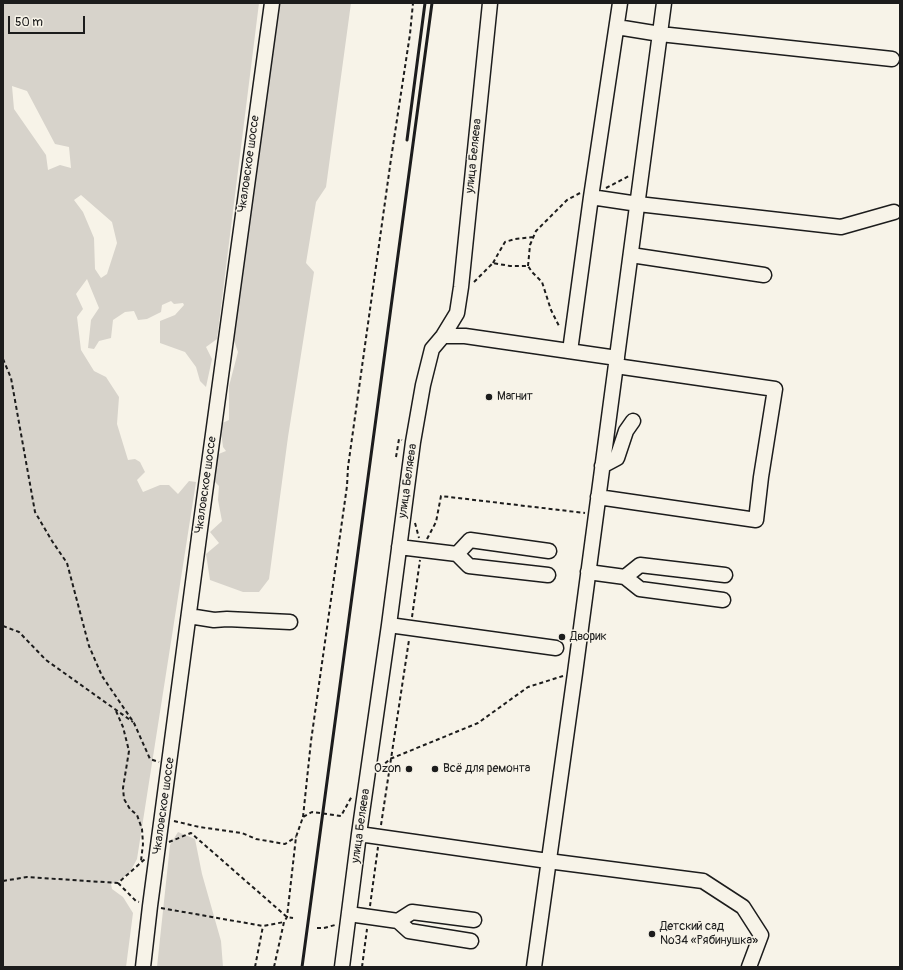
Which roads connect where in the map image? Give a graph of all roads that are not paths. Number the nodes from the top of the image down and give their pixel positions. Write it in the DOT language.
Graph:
graph roads {
  1 [pos="272,3"];
  2 [pos="490,3"];
  3 [pos="620,3"];
  4 [pos="664,3"];
  5 [pos="617,26"];
  6 [pos="660,34"];
  7 [pos="892,59"];
  8 [pos="591,194"];
  9 [pos="638,204"];
  10 [pos="894,212"];
  11 [pos="631,255"];
  12 [pos="764,275"];
  13 [pos="444,336"];
  14 [pos="570,351"];
  15 [pos="617,362"];
  16 [pos="633,421"];
  17 [pos="602,466"];
  18 [pos="598,497"];
  19 [pos="399,547"];
  20 [pos="549,551"];
  21 [pos="458,554"];
  22 [pos="588,572"];
  23 [pos="548,575"];
  24 [pos="725,575"];
  25 [pos="625,577"];
  26 [pos="723,600"];
  27 [pos="189,616"];
  28 [pos="290,622"];
  29 [pos="390,625"];
  30 [pos="556,648"];
  31 [pos="359,834"];
  32 [pos="548,861"];
  33 [pos="349,914"];
  34 [pos="474,920"];
  35 [pos="398,921"];
  36 [pos="471,940"];
  37 [pos="144,967"];
  38 [pos="342,967"];
  39 [pos="534,967"];
  40 [pos="749,967"];
  1 -- 27 [label="street, Чкаловское шоссе"];
  2 -- 13 [label="street, улица Беляева"];
  3 -- 5 [label="street"];
  4 -- 6 [label="street"];
  5 -- 6 [label="street"];
  5 -- 8 [label="street"];
  6 -- 7 [label="street"];
  6 -- 9 [label="street"];
  8 -- 9 [label="street"];
  8 -- 14 [label="street"];
  9 -- 10 [label="street"];
  9 -- 11 [label="street"];
  11 -- 12 [label="street"];
  11 -- 15 [label="street"];
  13 -- 14 [label="street"];
  13 -- 19 [label="street, улица Беляева"];
  14 -- 15 [label="street"];
  15 -- 17 [label="street"];
  15 -- 18 [label="street"];
  16 -- 17 [label="street"];
  17 -- 18 [label="street"];
  18 -- 22 [label="street"];
  19 -- 21 [label="street"];
  19 -- 29 [label="street, улица Беляева"];
  20 -- 21 [label="street"];
  21 -- 23 [label="street"];
  22 -- 25 [label="street"];
  22 -- 32 [label="street"];
  24 -- 25 [label="street"];
  25 -- 26 [label="street"];
  27 -- 28 [label="street"];
  27 -- 37 [label="street, Чкаловское шоссе"];
  29 -- 30 [label="street"];
  29 -- 31 [label="street, улица Беляева"];
  31 -- 32 [label="street"];
  31 -- 33 [label="street, улица Беляева"];
  32 -- 39 [label="street"];
  32 -- 40 [label="street"];
  33 -- 35 [label="street"];
  33 -- 38 [label="street, улица Беляева"];
  34 -- 35 [label="street"];
  35 -- 36 [label="street"];
}
